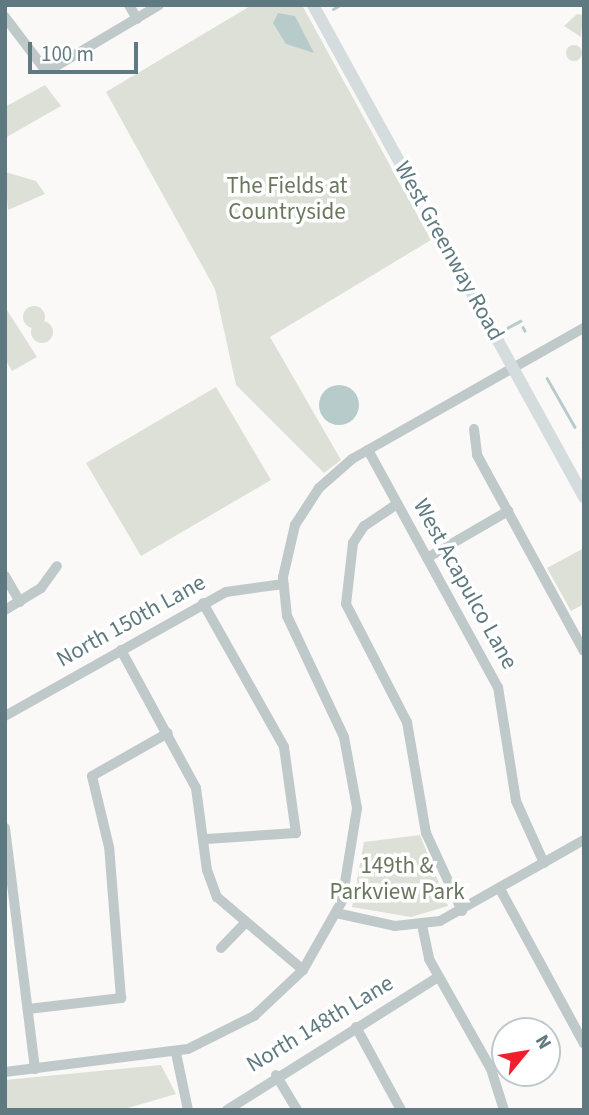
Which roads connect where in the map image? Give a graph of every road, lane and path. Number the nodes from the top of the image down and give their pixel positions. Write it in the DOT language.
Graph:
graph roads {
  1 [pos="128,5"];
  2 [pos="159,5"];
  3 [pos="313,5"];
  4 [pos="5,17"];
  5 [pos="137,19"];
  6 [pos="584,328"];
  7 [pos="512,366"];
  8 [pos="474,429"];
  9 [pos="368,450"];
  10 [pos="584,497"];
  11 [pos="397,504"];
  12 [pos="508,511"];
  13 [pos="427,558"];
  14 [pos="57,566"];
  15 [pos="5,576"];
  16 [pos="283,584"];
  17 [pos="20,602"];
  18 [pos="203,603"];
  19 [pos="5,610"];
  20 [pos="121,649"];
  21 [pos="584,651"];
  22 [pos="5,716"];
  23 [pos="168,733"];
  24 [pos="5,828"];
  25 [pos="206,839"];
  26 [pos="583,842"];
  27 [pos="544,863"];
  28 [pos="500,889"];
  29 [pos="462,911"];
  30 [pos="336,913"];
  31 [pos="244,923"];
  32 [pos="422,925"];
  33 [pos="221,948"];
  34 [pos="303,970"];
  35 [pos="438,977"];
  36 [pos="28,1009"];
  37 [pos="356,1027"];
  38 [pos="584,1044"];
  39 [pos="176,1053"];
  40 [pos="35,1069"];
  41 [pos="5,1072"];
  42 [pos="276,1075"];
  43 [pos="188,1110"];
  44 [pos="227,1110"];
  45 [pos="297,1110"];
  46 [pos="401,1110"];
  47 [pos="504,1110"];
  1 -- 5 [label="street"];
  2 -- 5 [label="street"];
  3 -- 7 [label="main road, West Greenway Road"];
  4 -- 5 [label="street"];
  6 -- 7 [label="street"];
  7 -- 9 [label="street"];
  7 -- 10 [label="main road, West Greenway Road"];
  8 -- 12 [label="street"];
  9 -- 11 [label="street, West Acapulco Lane"];
  9 -- 16 [label="street"];
  11 -- 13 [label="street, West Acapulco Lane"];
  11 -- 29 [label="street"];
  12 -- 13 [label="street"];
  12 -- 21 [label="street"];
  13 -- 27 [label="street, West Acapulco Lane"];
  14 -- 17 [label="street"];
  15 -- 17 [label="street"];
  16 -- 18 [label="street, North 150th Lane"];
  16 -- 30 [label="street"];
  17 -- 19 [label="street"];
  18 -- 20 [label="street, North 150th Lane"];
  18 -- 25 [label="street"];
  20 -- 22 [label="street, North 150th Lane"];
  20 -- 23 [label="street"];
  23 -- 25 [label="street"];
  23 -- 36 [label="street"];
  24 -- 36 [label="street"];
  25 -- 31 [label="street"];
  26 -- 27 [label="street"];
  27 -- 28 [label="street"];
  28 -- 29 [label="street"];
  28 -- 38 [label="street"];
  29 -- 32 [label="street"];
  30 -- 32 [label="street"];
  30 -- 34 [label="street"];
  31 -- 33 [label="street"];
  31 -- 34 [label="street"];
  32 -- 35 [label="street"];
  34 -- 39 [label="street"];
  35 -- 37 [label="street, North 148th Lane"];
  35 -- 47 [label="street"];
  36 -- 40 [label="street"];
  37 -- 42 [label="street, North 148th Lane"];
  37 -- 46 [label="street"];
  39 -- 40 [label="street"];
  39 -- 43 [label="street"];
  40 -- 41 [label="street"];
  42 -- 44 [label="street, North 148th Lane"];
  42 -- 45 [label="street"];
}
